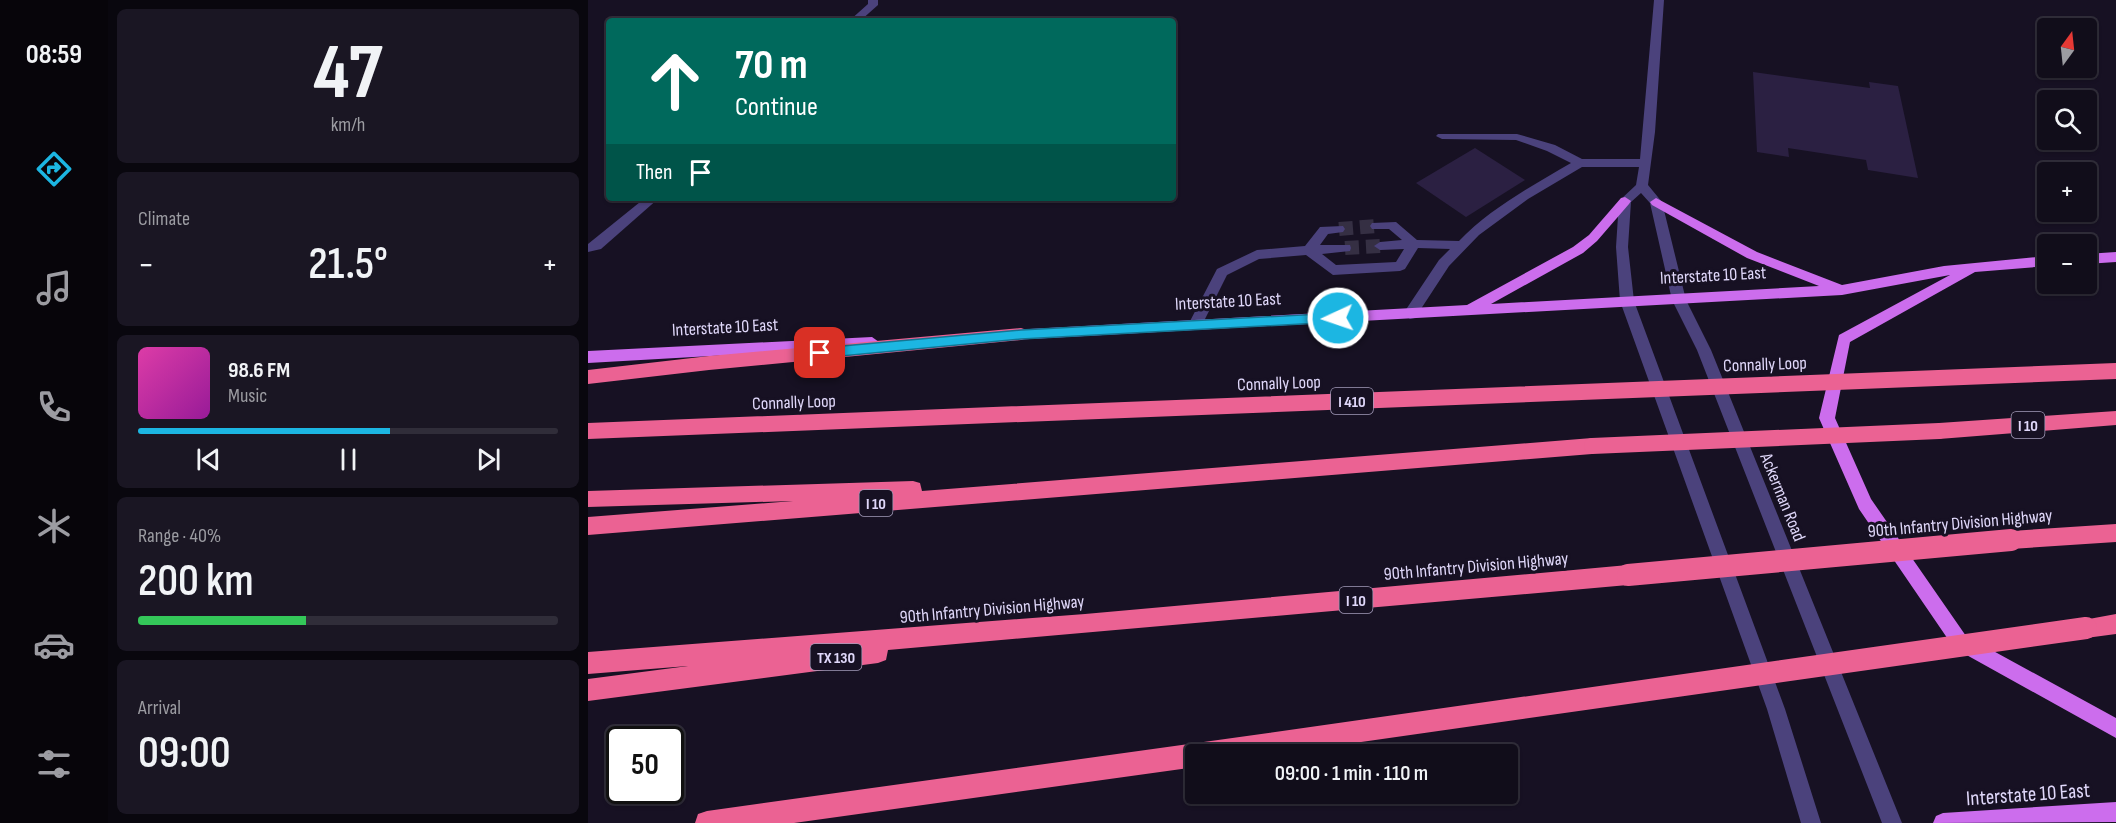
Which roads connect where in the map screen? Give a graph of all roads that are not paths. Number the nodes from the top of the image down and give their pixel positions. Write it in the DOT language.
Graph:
graph roads {
  1 [pos="873,0"];
  2 [pos="1659,0"];
  3 [pos="858,18"];
  4 [pos="1442,136"];
  5 [pos="1580,163"];
  6 [pos="1644,163"];
  7 [pos="1642,186"];
  8 [pos="649,201"];
  9 [pos="1625,201"];
  10 [pos="1656,202"];
  11 [pos="1376,226"];
  12 [pos="1339,229"];
  13 [pos="1414,244"];
  14 [pos="1462,245"];
  15 [pos="1380,246"];
  16 [pos="588,248"];
  17 [pos="1345,248"];
  18 [pos="1309,250"];
  19 [pos="2116,257"];
  20 [pos="2097,258"];
  21 [pos="2037,262"];
  22 [pos="1977,266"];
  23 [pos="1842,290"];
  24 [pos="1679,300"];
  25 [pos="1627,301"];
  26 [pos="1468,310"];
  27 [pos="1410,314"];
  28 [pos="1195,325"];
  29 [pos="1021,334"];
  30 [pos="588,357"];
  31 [pos="2116,371"];
  32 [pos="588,377"];
  33 [pos="2116,418"];
  34 [pos="588,431"];
  35 [pos="1164,480"];
  36 [pos="588,499"];
  37 [pos="588,526"];
  38 [pos="2116,533"];
  39 [pos="1085,624"];
  40 [pos="2116,624"];
  41 [pos="588,663"];
  42 [pos="588,690"];
  43 [pos="2116,728"];
  44 [pos="1274,744"];
  45 [pos="1185,757"];
  46 [pos="2116,812"];
  47 [pos="707,823"];
  48 [pos="1811,823"];
  49 [pos="1892,823"];
  50 [pos="1943,823"];
  1 -- 3 [label="street"];
  2 -- 6 [label="street"];
  4 -- 5 [label="street"];
  5 -- 6 [label="street"];
  5 -- 14 [label="street"];
  6 -- 7 [label="street"];
  7 -- 9 [label="street"];
  7 -- 10 [label="street, Ackerman Road"];
  8 -- 16 [label="street"];
  9 -- 25 [label="street"];
  9 -- 26 [label="main road"];
  10 -- 23 [label="main road"];
  10 -- 24 [label="street, Ackerman Road"];
  11 -- 13 [label="street"];
  12 -- 18 [label="street"];
  13 -- 14 [label="street"];
  13 -- 15 [label="street"];
  13 -- 18 [label="street"];
  14 -- 27 [label="street"];
  17 -- 18 [label="street"];
  18 -- 28 [label="street"];
  19 -- 20 [label="main road"];
  21 -- 22 [label="main road, Interstate 10 East"];
  22 -- 23 [label="main road, Interstate 10 East"];
  22 -- 43 [label="main road"];
  23 -- 24 [label="main road, Interstate 10 East"];
  24 -- 25 [label="main road, Interstate 10 East"];
  24 -- 49 [label="street, Ackerman Road"];
  25 -- 26 [label="main road, Interstate 10 East"];
  25 -- 48 [label="street"];
  26 -- 27 [label="main road, Interstate 10 East"];
  27 -- 28 [label="main road, Interstate 10 East"];
  28 -- 29 [label="main road, Interstate 10 East"];
  29 -- 30 [label="main road, Interstate 10 East"];
  29 -- 32 [label="highway"];
  31 -- 34 [label="highway, Connally Loop / I 410, bridge"];
  33 -- 35 [label="highway, I 10, bridge"];
  35 -- 36 [label="highway"];
  35 -- 37 [label="highway, I 10"];
  38 -- 39 [label="highway, 90th Infantry Division Highway / I 10, bridge"];
  39 -- 41 [label="highway, 90th Infantry Division Highway / I 10"];
  39 -- 42 [label="highway, TX 130"];
  40 -- 44 [label="highway, bridge"];
  45 -- 47 [label="highway"];
  46 -- 50 [label="main road, Interstate 10 East"];
}
